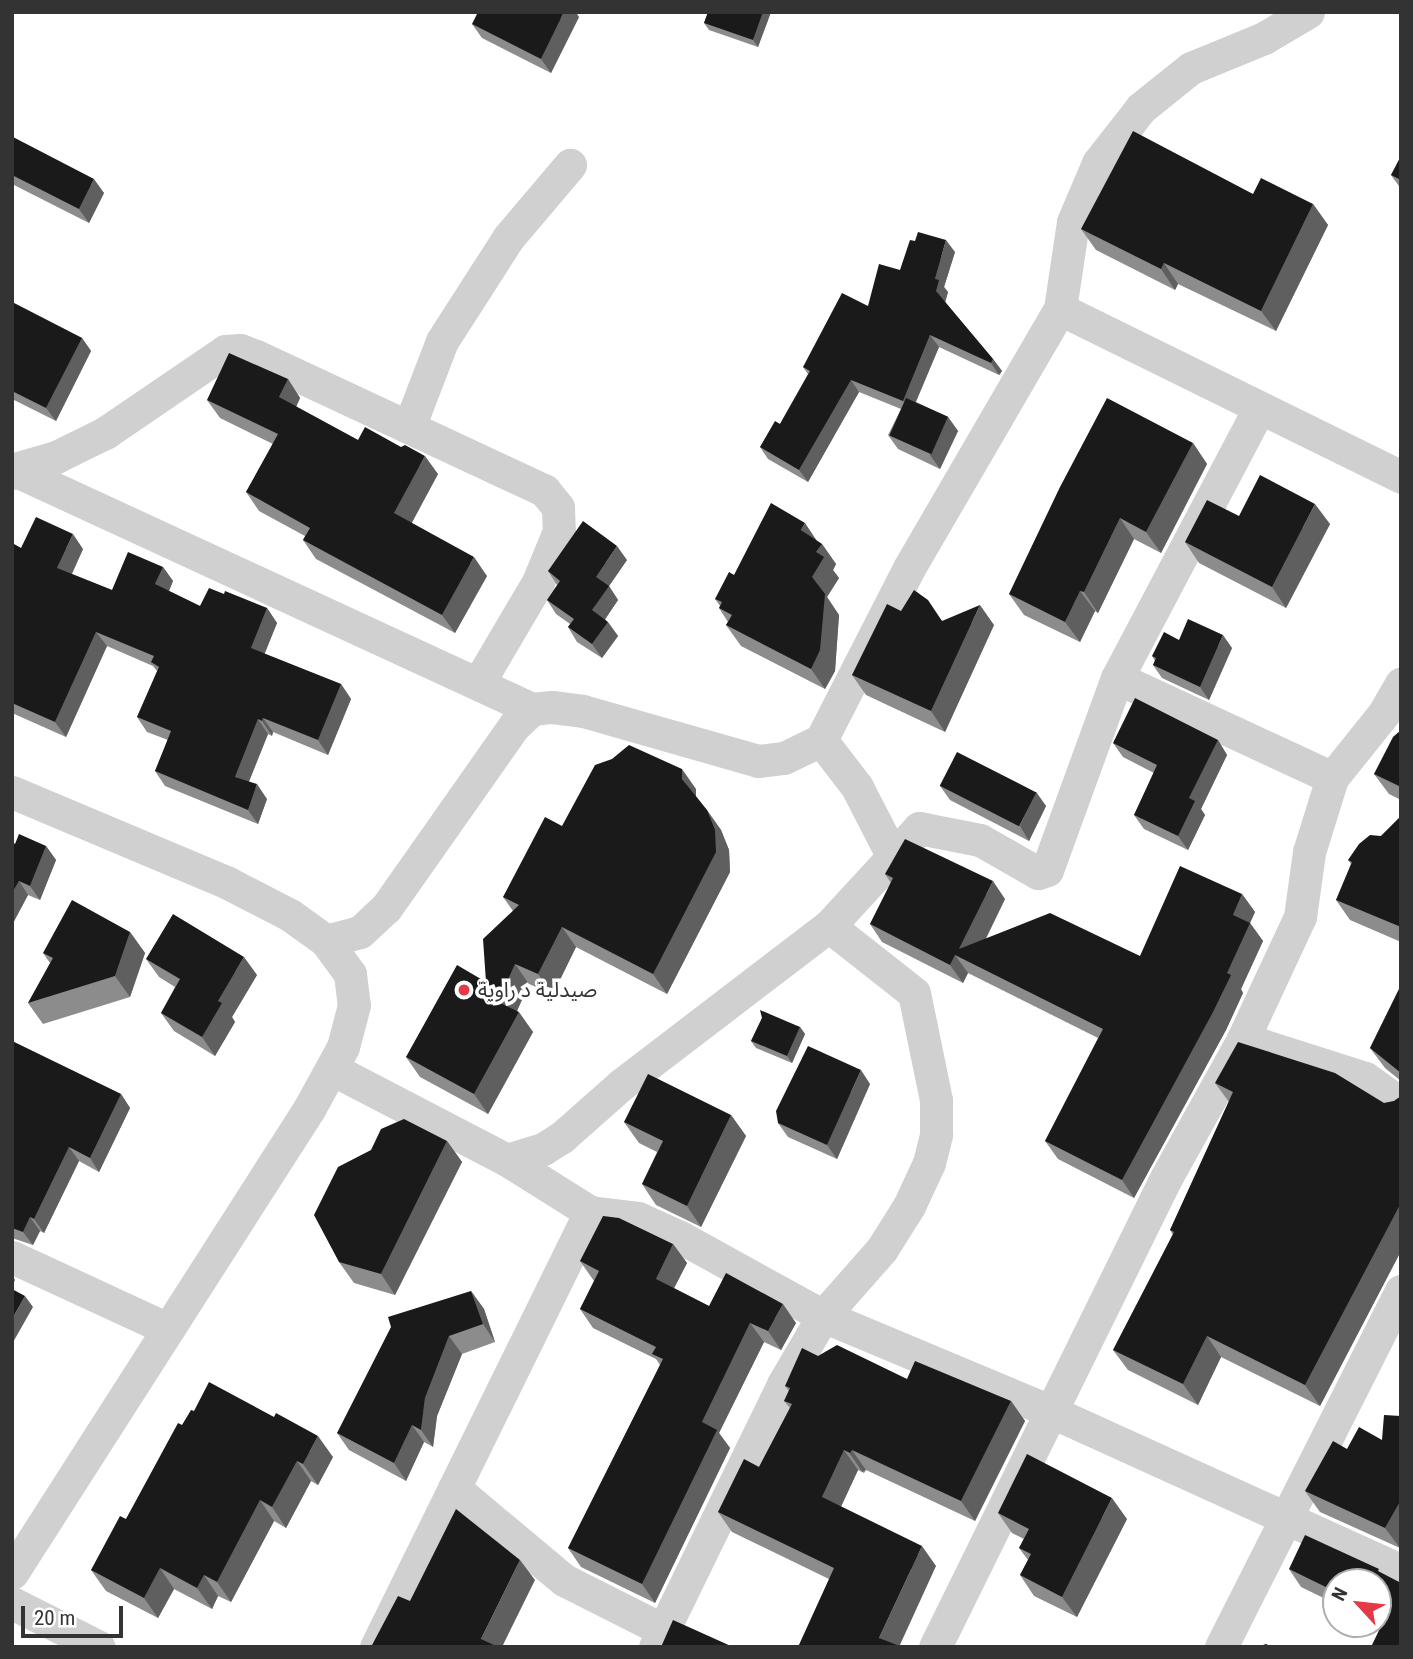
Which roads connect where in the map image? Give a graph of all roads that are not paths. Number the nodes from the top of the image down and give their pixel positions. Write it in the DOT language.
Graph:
graph roads {
  1 [pos="1308,12"];
  2 [pos="570,165"];
  3 [pos="1060,309"];
  4 [pos="1259,409"];
  5 [pos="409,427"];
  6 [pos="13,470"];
  7 [pos="1401,477"];
  8 [pos="1117,678"];
  9 [pos="1401,683"];
  10 [pos="478,684"];
  11 [pos="532,709"];
  12 [pos="821,740"];
  13 [pos="1332,778"];
  14 [pos="12,792"];
  15 [pos="893,856"];
  16 [pos="829,926"];
  17 [pos="326,941"];
  18 [pos="1242,1039"];
  19 [pos="332,1069"];
  20 [pos="1401,1104"];
  21 [pos="507,1160"];
  22 [pos="590,1212"];
  23 [pos="12,1257"];
  24 [pos="1401,1290"];
  25 [pos="822,1316"];
  26 [pos="168,1329"];
  27 [pos="1052,1412"];
  28 [pos="454,1488"];
  29 [pos="1285,1519"];
  30 [pos="1401,1570"];
  31 [pos="12,1573"];
  32 [pos="12,1603"];
  33 [pos="659,1638"];
  34 [pos="99,1647"];
  35 [pos="376,1647"];
  36 [pos="935,1647"];
  37 [pos="1221,1647"];
  1 -- 3 [label="street"];
  2 -- 5 [label="street"];
  3 -- 4 [label="street"];
  3 -- 12 [label="street"];
  4 -- 7 [label="street"];
  4 -- 8 [label="street"];
  5 -- 6 [label="street"];
  5 -- 10 [label="street"];
  6 -- 10 [label="street"];
  8 -- 13 [label="street"];
  8 -- 15 [label="street"];
  9 -- 13 [label="street"];
  10 -- 11 [label="street"];
  11 -- 12 [label="street"];
  11 -- 17 [label="street"];
  12 -- 15 [label="street"];
  13 -- 18 [label="street"];
  14 -- 17 [label="street"];
  15 -- 16 [label="street"];
  16 -- 21 [label="street"];
  16 -- 25 [label="street"];
  17 -- 19 [label="street"];
  18 -- 20 [label="street"];
  18 -- 27 [label="street"];
  19 -- 21 [label="street"];
  19 -- 26 [label="street"];
  21 -- 22 [label="street"];
  22 -- 25 [label="street"];
  22 -- 28 [label="street"];
  23 -- 26 [label="street"];
  24 -- 29 [label="street"];
  25 -- 27 [label="street"];
  25 -- 33 [label="street"];
  26 -- 31 [label="street"];
  27 -- 29 [label="street"];
  27 -- 36 [label="street"];
  28 -- 33 [label="street"];
  28 -- 35 [label="street"];
  29 -- 30 [label="street"];
  29 -- 37 [label="street"];
  32 -- 34 [label="street"];
}
